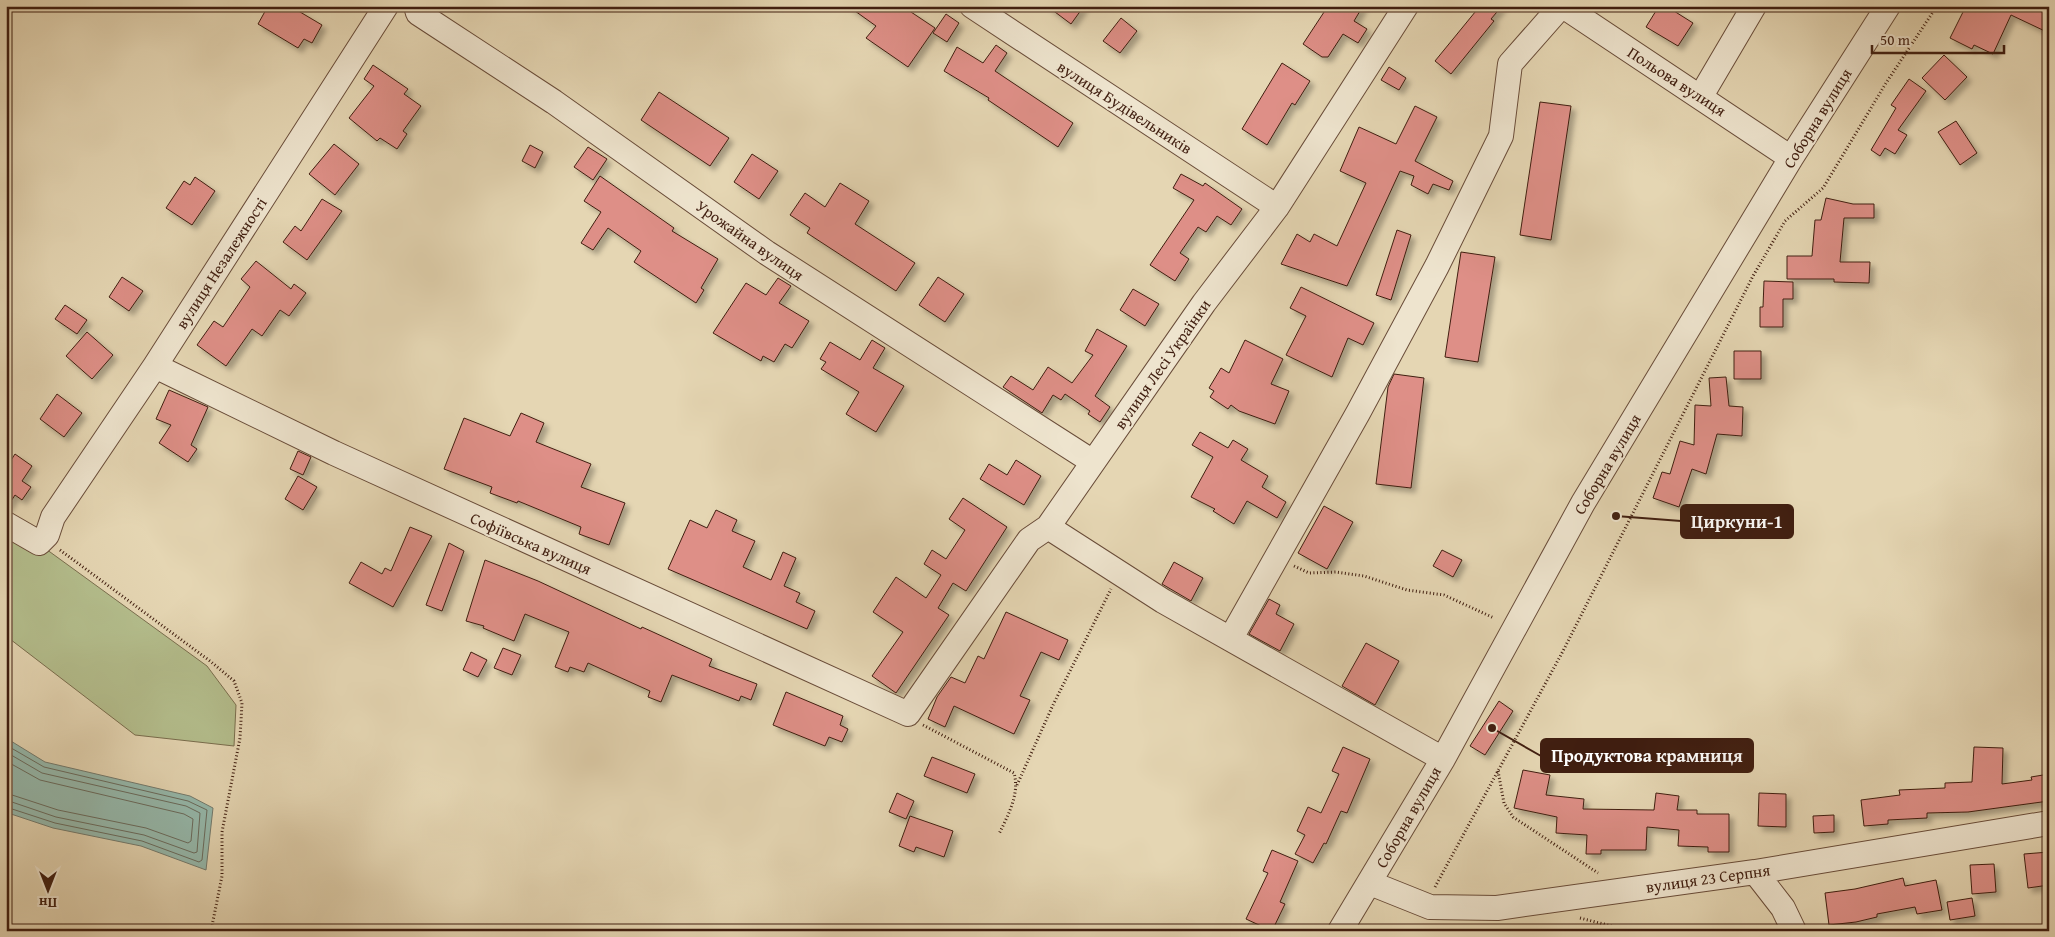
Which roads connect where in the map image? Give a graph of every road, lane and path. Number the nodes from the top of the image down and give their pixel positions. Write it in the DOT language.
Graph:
graph roads {
  1 [pos="386,6"];
  2 [pos="416,6"];
  3 [pos="972,6"];
  4 [pos="1406,6"];
  5 [pos="1562,6"];
  6 [pos="1754,6"];
  7 [pos="1888,6"];
  8 [pos="1937,6"];
  9 [pos="1700,96"];
  10 [pos="1791,158"];
  11 [pos="1277,207"];
  12 [pos="156,366"];
  13 [pos="1093,462"];
  14 [pos="6,524"];
  15 [pos="50,526"];
  16 [pos="1048,526"];
  17 [pos="1276,558"];
  18 [pos="1120,573"];
  19 [pos="1494,618"];
  20 [pos="1231,638"];
  21 [pos="908,714"];
  22 [pos="1443,759"];
  23 [pos="1498,770"];
  24 [pos="1017,785"];
  25 [pos="2049,824"];
  26 [pos="999,834"];
  27 [pos="1755,872"];
  28 [pos="1370,883"];
  29 [pos="1627,890"];
  30 [pos="1557,899"];
  31 [pos="1414,900"];
  32 [pos="211,931"];
  33 [pos="1340,931"];
  34 [pos="1668,931"];
  35 [pos="1794,931"];
  1 -- 12 [label="street, вулиця Незалежності"];
  2 -- 13 [label="street, Урожайна вулиця"];
  3 -- 11 [label="street, вулиця Будівельників"];
  4 -- 11 [label="street, вулиця Лесі Українки"];
  5 -- 9 [label="street, Польова вулиця"];
  5 -- 17 [label="street"];
  6 -- 9 [label="street"];
  7 -- 10 [label="street, Соборна вулиця"];
  8 -- 23 [label="path"];
  9 -- 10 [label="street, Польова вулиця"];
  10 -- 22 [label="street, Соборна вулиця"];
  11 -- 13 [label="street, вулиця Лесі Українки"];
  12 -- 15 [label="street, вулиця Незалежності"];
  12 -- 21 [label="street, Софіївська вулиця"];
  13 -- 16 [label="street, вулиця Лесі Українки"];
  14 -- 15 [label="street"];
  15 -- 32 [label="path"];
  16 -- 18 [label="street"];
  16 -- 21 [label="street, вулиця Лесі Українки"];
  17 -- 19 [label="path"];
  17 -- 20 [label="street"];
  18 -- 20 [label="street"];
  18 -- 24 [label="path"];
  20 -- 22 [label="street"];
  21 -- 24 [label="path"];
  22 -- 28 [label="street, Соборна вулиця"];
  23 -- 29 [label="path"];
  23 -- 31 [label="path"];
  24 -- 26 [label="path"];
  25 -- 27 [label="street, вулиця 23 Серпня"];
  27 -- 29 [label="street, вулиця 23 Серпня"];
  27 -- 35 [label="street"];
  28 -- 31 [label="street, вулиця 23 Серпня"];
  28 -- 33 [label="street, Соборна вулиця"];
  29 -- 30 [label="street, вулиця 23 Серпня"];
  30 -- 31 [label="street, вулиця 23 Серпня"];
  30 -- 34 [label="path"];
}
